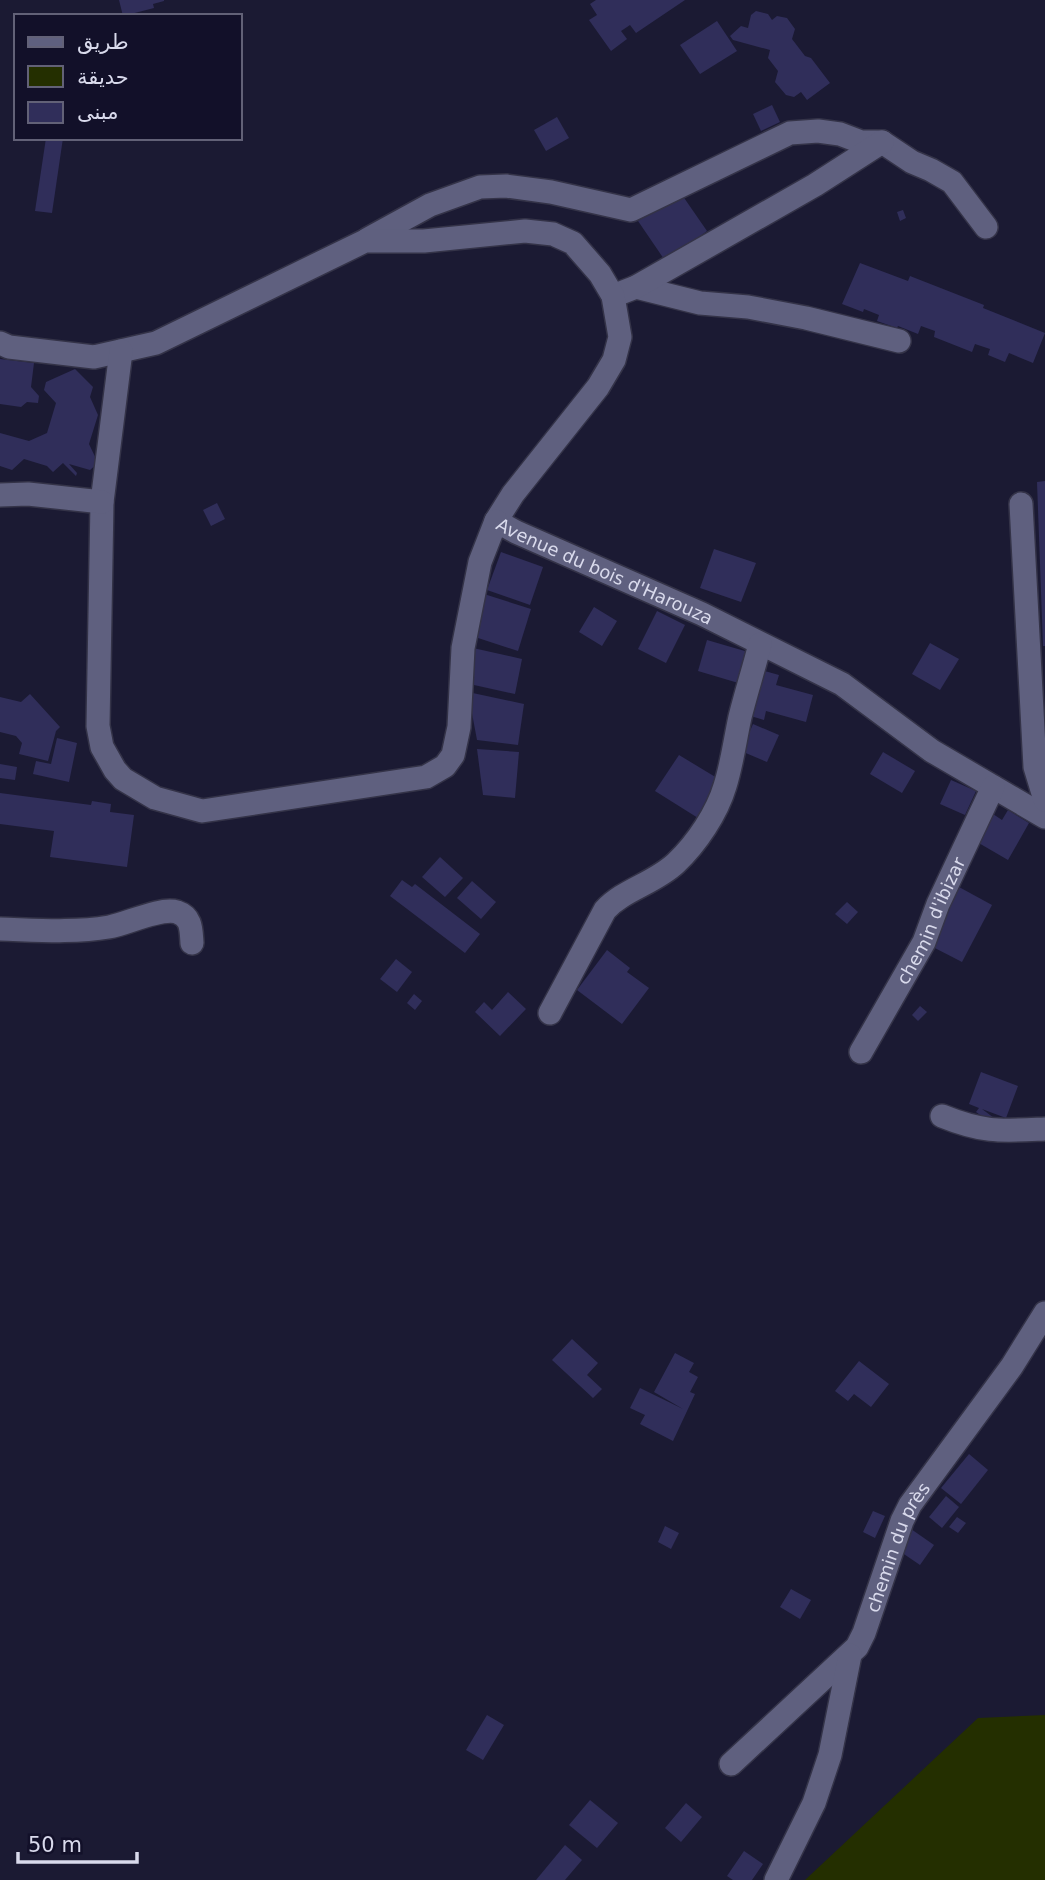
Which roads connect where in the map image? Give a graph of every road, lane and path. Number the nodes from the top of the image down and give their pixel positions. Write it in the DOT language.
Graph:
graph roads {
  1 [pos="882,142"];
  2 [pos="986,227"];
  3 [pos="365,241"];
  4 [pos="636,288"];
  5 [pos="613,296"];
  6 [pos="899,341"];
  7 [pos="0,343"];
  8 [pos="121,351"];
  9 [pos="0,495"];
  10 [pos="102,502"];
  11 [pos="1021,504"];
  12 [pos="496,521"];
  13 [pos="760,644"];
  14 [pos="993,787"];
  15 [pos="1045,800"];
  16 [pos="1045,817"];
  17 [pos="0,929"];
  18 [pos="192,943"];
  19 [pos="550,1013"];
  20 [pos="861,1052"];
  21 [pos="942,1116"];
  22 [pos="1045,1129"];
  23 [pos="1045,1313"];
  24 [pos="850,1655"];
  25 [pos="731,1764"];
  26 [pos="776,1880"];
  1 -- 2 [label="street"];
  1 -- 3 [label="street"];
  1 -- 4 [label="street"];
  3 -- 5 [label="street, Avenue du bois d'Harouza"];
  3 -- 8 [label="street, Avenue du bois d'Harouza"];
  4 -- 5 [label="street"];
  4 -- 6 [label="street"];
  5 -- 12 [label="street, Avenue du bois d'Harouza"];
  7 -- 8 [label="street, Avenue du bois d'Harouza"];
  8 -- 10 [label="street"];
  9 -- 10 [label="street"];
  10 -- 12 [label="street"];
  11 -- 15 [label="street"];
  12 -- 13 [label="street, Avenue du bois d'Harouza"];
  13 -- 14 [label="street, Avenue du bois d'Harouza"];
  13 -- 19 [label="street"];
  14 -- 16 [label="street, Avenue du bois d'Harouza"];
  14 -- 20 [label="street, chemin d'ibizar"];
  17 -- 18 [label="street"];
  21 -- 22 [label="street"];
  23 -- 24 [label="street, chemin du près"];
  24 -- 25 [label="street, chemin du près"];
  24 -- 26 [label="street"];
}
